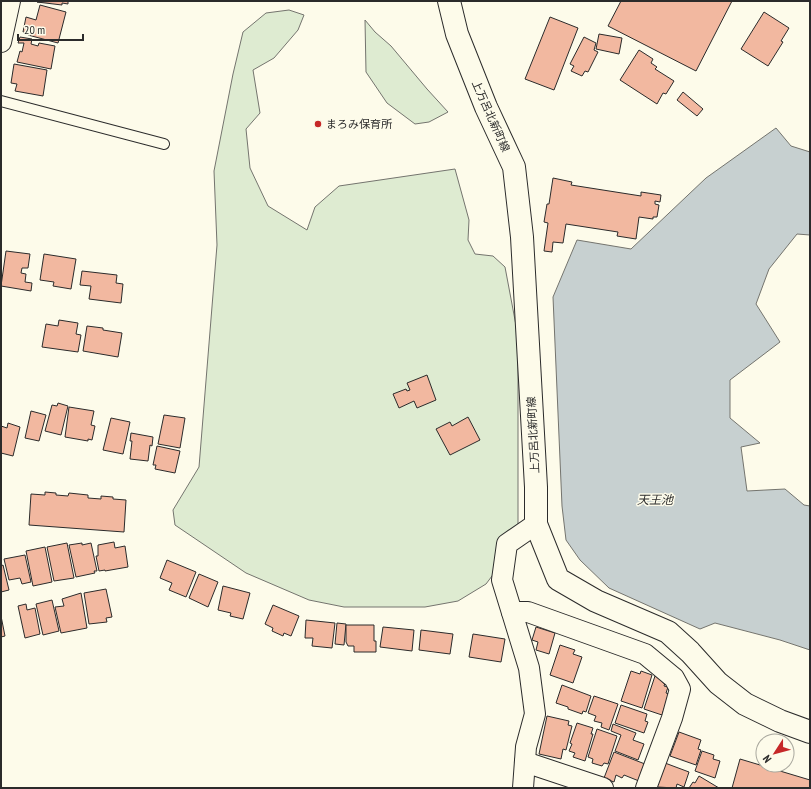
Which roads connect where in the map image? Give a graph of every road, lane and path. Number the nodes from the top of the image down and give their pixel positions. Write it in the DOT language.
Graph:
graph roads {
  1 [pos="10,1"];
  2 [pos="449,1"];
  3 [pos="1,42"];
  4 [pos="1,101"];
  5 [pos="164,144"];
  6 [pos="536,524"];
  7 [pos="512,612"];
  8 [pos="810,732"];
  9 [pos="525,762"];
  10 [pos="523,788"];
  11 [pos="603,788"];
  12 [pos="646,788"];
  1 -- 3 [label="street"];
  2 -- 6 [label="main road, 上万呂北新町線"];
  4 -- 5 [label="lane"];
  6 -- 7 [label="street"];
  6 -- 8 [label="main road, 上万呂北新町線"];
  7 -- 9 [label="street"];
  7 -- 12 [label="street"];
  9 -- 10 [label="street"];
  9 -- 11 [label="street"];
}
